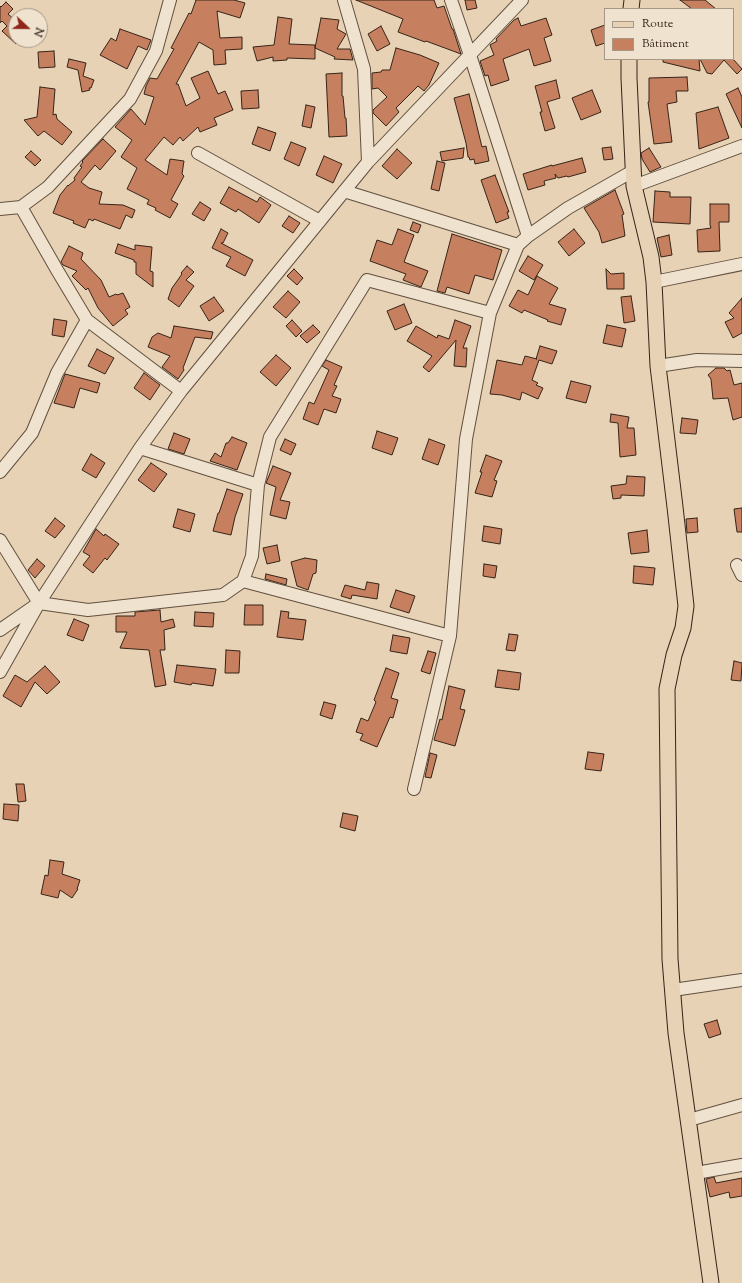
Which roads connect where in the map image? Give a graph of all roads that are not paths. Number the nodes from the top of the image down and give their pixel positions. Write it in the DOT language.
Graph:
graph roads {
  1 [pos="170,0"];
  2 [pos="344,0"];
  3 [pos="450,0"];
  4 [pos="522,0"];
  5 [pos="470,55"];
  6 [pos="629,60"];
  7 [pos="742,146"];
  8 [pos="198,153"];
  9 [pos="368,162"];
  10 [pos="634,179"];
  11 [pos="344,191"];
  12 [pos="21,207"];
  13 [pos="0,209"];
  14 [pos="320,221"];
  15 [pos="528,236"];
  16 [pos="518,245"];
  17 [pos="742,264"];
  18 [pos="654,282"];
  19 [pos="490,313"];
  20 [pos="88,320"];
  21 [pos="742,360"];
  22 [pos="658,366"];
  23 [pos="181,391"];
  24 [pos="140,448"];
  25 [pos="0,472"];
  26 [pos="258,484"];
  27 [pos="0,540"];
  28 [pos="243,581"];
  29 [pos="39,603"];
  30 [pos="0,630"];
  31 [pos="450,636"];
  32 [pos="0,672"];
  33 [pos="414,789"];
  34 [pos="742,980"];
  35 [pos="672,990"];
  36 [pos="742,1105"];
  37 [pos="689,1120"];
  38 [pos="742,1165"];
  39 [pos="696,1173"];
  40 [pos="711,1283"];
  1 -- 12 [label="street"];
  2 -- 9 [label="street"];
  3 -- 5 [label="street"];
  4 -- 5 [label="street"];
  5 -- 9 [label="street"];
  5 -- 15 [label="street"];
  6 -- 10 [label="main road"];
  7 -- 10 [label="street"];
  8 -- 14 [label="street"];
  9 -- 11 [label="street"];
  10 -- 15 [label="street"];
  10 -- 18 [label="main road"];
  11 -- 14 [label="street"];
  11 -- 16 [label="street"];
  12 -- 13 [label="street"];
  12 -- 20 [label="street"];
  14 -- 23 [label="street"];
  15 -- 16 [label="street"];
  16 -- 19 [label="street"];
  17 -- 18 [label="street"];
  18 -- 22 [label="main road"];
  19 -- 26 [label="street"];
  19 -- 31 [label="street"];
  20 -- 23 [label="street"];
  20 -- 25 [label="street"];
  21 -- 22 [label="street"];
  22 -- 35 [label="main road"];
  23 -- 24 [label="street"];
  24 -- 26 [label="street"];
  24 -- 29 [label="street"];
  26 -- 28 [label="street"];
  27 -- 29 [label="street"];
  28 -- 29 [label="street"];
  28 -- 31 [label="street"];
  29 -- 30 [label="street"];
  29 -- 32 [label="street"];
  31 -- 33 [label="street"];
  34 -- 35 [label="street"];
  35 -- 37 [label="main road"];
  36 -- 37 [label="street"];
  37 -- 39 [label="main road"];
  38 -- 39 [label="street"];
  39 -- 40 [label="main road"];
}
